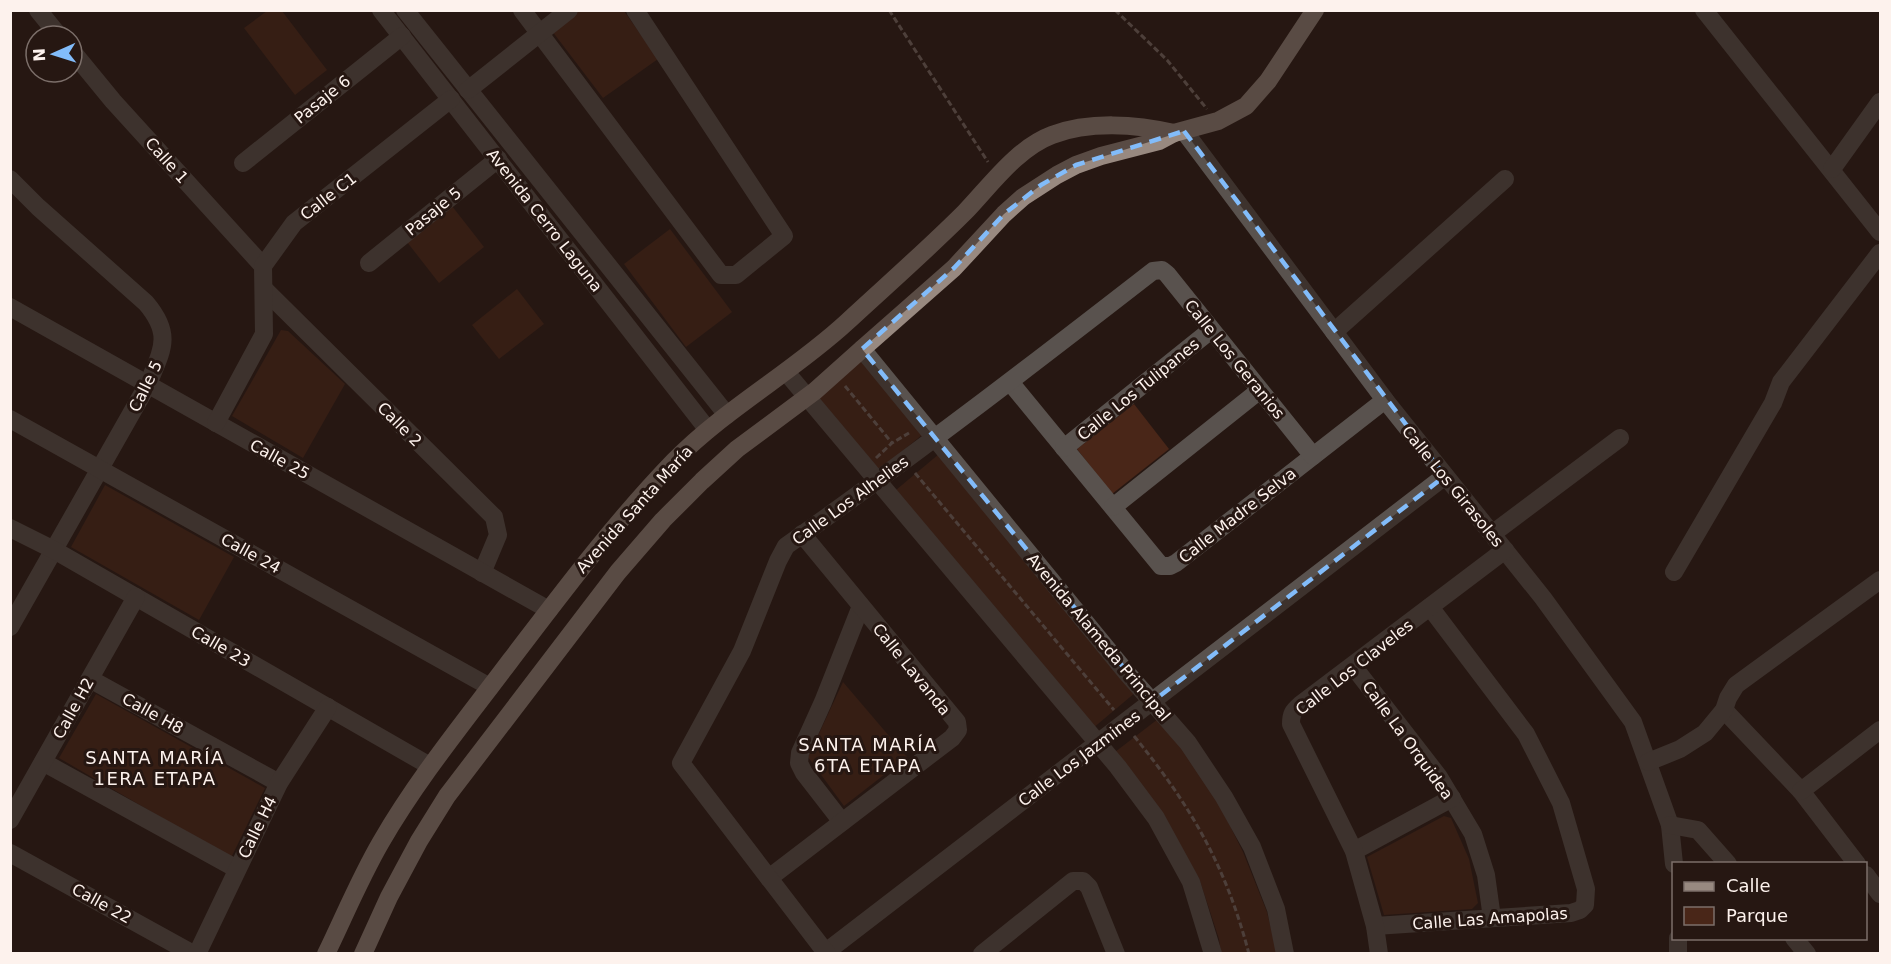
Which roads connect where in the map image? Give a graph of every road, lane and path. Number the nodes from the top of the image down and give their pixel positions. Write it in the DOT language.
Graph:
graph roads {
  1 [pos="38,10"];
  2 [pos="381,10"];
  3 [pos="405,10"];
  4 [pos="522,10"];
  5 [pos="569,10"];
  6 [pos="635,10"];
  7 [pos="889,10"];
  8 [pos="1115,10"];
  9 [pos="1315,10"];
  10 [pos="1704,10"];
  11 [pos="49,24"];
  12 [pos="539,33"];
  13 [pos="402,36"];
  14 [pos="84,66"];
  15 [pos="468,90"];
  16 [pos="452,99"];
  17 [pos="1881,102"];
  18 [pos="1218,121"];
  19 [pos="1179,132"];
  20 [pos="498,159"];
  21 [pos="243,163"];
  22 [pos="1832,170"];
  23 [pos="997,176"];
  24 [pos="10,179"];
  25 [pos="1505,179"];
  26 [pos="1881,232"];
  27 [pos="1881,253"];
  28 [pos="369,263"];
  29 [pos="263,266"];
  30 [pos="1153,271"];
  31 [pos="264,289"];
  32 [pos="10,307"];
  33 [pos="1211,330"];
  34 [pos="1334,332"];
  35 [pos="862,350"];
  36 [pos="786,372"];
  37 [pos="1010,382"];
  38 [pos="148,384"];
  39 [pos="846,386"];
  40 [pos="1260,390"];
  41 [pos="807,397"];
  42 [pos="1385,400"];
  43 [pos="727,415"];
  44 [pos="10,419"];
  45 [pos="216,423"];
  46 [pos="917,428"];
  47 [pos="708,430"];
  48 [pos="935,438"];
  49 [pos="1620,438"];
  50 [pos="892,443"];
  51 [pos="1064,448"];
  52 [pos="1313,456"];
  53 [pos="870,463"];
  54 [pos="100,468"];
  55 [pos="912,470"];
  56 [pos="1445,476"];
  57 [pos="877,481"];
  58 [pos="1113,507"];
  59 [pos="10,528"];
  60 [pos="802,534"];
  61 [pos="1492,534"];
  62 [pos="54,550"];
  63 [pos="1505,550"];
  64 [pos="1674,572"];
  65 [pos="482,573"];
  66 [pos="1881,579"];
  67 [pos="136,597"];
  68 [pos="861,606"];
  69 [pos="1430,607"];
  70 [pos="549,610"];
  71 [pos="10,627"];
  72 [pos="1353,666"];
  73 [pos="90,679"];
  74 [pos="490,687"];
  75 [pos="1152,702"];
  76 [pos="328,707"];
  77 [pos="1114,710"];
  78 [pos="1724,710"];
  79 [pos="1881,730"];
  80 [pos="1134,736"];
  81 [pos="1098,743"];
  82 [pos="43,762"];
  83 [pos="1648,762"];
  84 [pos="430,766"];
  85 [pos="279,783"];
  86 [pos="1801,791"];
  87 [pos="1452,798"];
  88 [pos="10,820"];
  89 [pos="842,822"];
  90 [pos="1670,825"];
  91 [pos="1354,850"];
  92 [pos="10,853"];
  93 [pos="1674,862"];
  94 [pos="1726,862"];
  95 [pos="1855,862"];
  96 [pos="237,869"];
  97 [pos="1867,876"];
  98 [pos="769,878"];
  99 [pos="1881,894"];
  100 [pos="1492,918"];
  101 [pos="1375,926"];
  102 [pos="1795,940"];
  103 [pos="827,953"];
  104 [pos="195,954"];
  105 [pos="326,954"];
  106 [pos="363,954"];
  107 [pos="982,954"];
  108 [pos="1116,954"];
  109 [pos="1213,954"];
  110 [pos="1249,954"];
  111 [pos="1285,954"];
  112 [pos="1379,954"];
  113 [pos="1807,954"];
  1 -- 11 [label="street"];
  2 -- 13 [label="street, Avenida Cerro Laguna"];
  3 -- 15 [label="street"];
  4 -- 12 [label="street"];
  5 -- 12 [label="street"];
  6 -- 12 [label="street"];
  7 -- 23 [label="path"];
  8 -- 18 [label="path"];
  9 -- 18 [label="main road, Avenida Santa María"];
  10 -- 22 [label="street"];
  12 -- 15 [label="street"];
  13 -- 16 [label="street, Avenida Cerro Laguna"];
  13 -- 21 [label="street, Pasaje 6"];
  14 -- 29 [label="street, Calle 1"];
  15 -- 43 [label="street"];
  16 -- 20 [label="street, Avenida Cerro Laguna"];
  16 -- 29 [label="street, Calle C1"];
  17 -- 22 [label="street"];
  18 -- 19 [label="main road, Avenida Santa María"];
  19 -- 23 [label="main road, Avenida Santa María"];
  19 -- 34 [label="street, Calle Los Girasoles"];
  19 -- 35 [label="main road, Avenida Santa María"];
  20 -- 28 [label="street, Pasaje 5"];
  20 -- 47 [label="street, Avenida Cerro Laguna"];
  22 -- 26 [label="street"];
  23 -- 36 [label="main road, Avenida Santa María"];
  24 -- 38 [label="street, Calle 5"];
  25 -- 34 [label="street"];
  27 -- 64 [label="street"];
  29 -- 31 [label="street"];
  30 -- 33 [label="street, Calle Los Geranios"];
  30 -- 37 [label="street, Calle Los Alhelies"];
  31 -- 45 [label="street"];
  31 -- 65 [label="street, Calle 2"];
  32 -- 38 [label="street, Calle 25"];
  33 -- 40 [label="street, Calle Los Geranios"];
  33 -- 51 [label="street, Calle Los Tulipanes"];
  34 -- 42 [label="street, Calle Los Girasoles"];
  35 -- 41 [label="main road, Avenida Santa María"];
  35 -- 48 [label="street, Avenida Alameda Principal"];
  36 -- 41 [label="street"];
  36 -- 43 [label="main road, Avenida Santa María"];
  37 -- 48 [label="street, Calle Los Alhelies"];
  37 -- 51 [label="street, Calle Madre Selva"];
  38 -- 45 [label="street, Calle 25"];
  38 -- 54 [label="street, Calle 5"];
  39 -- 50 [label="path"];
  40 -- 52 [label="street, Calle Los Geranios"];
  40 -- 58 [label="street"];
  41 -- 57 [label="street"];
  41 -- 106 [label="main road, Avenida Santa María"];
  42 -- 52 [label="street, Calle Madre Selva"];
  42 -- 56 [label="street, Calle Los Girasoles"];
  43 -- 47 [label="main road, Avenida Santa María"];
  44 -- 54 [label="street, Calle 24"];
  45 -- 65 [label="street, Calle 25"];
  46 -- 50 [label="path"];
  47 -- 70 [label="main road, Avenida Santa María"];
  48 -- 57 [label="street, Calle Los Alhelies"];
  48 -- 75 [label="street, Avenida Alameda Principal"];
  49 -- 61 [label="street"];
  50 -- 53 [label="path"];
  51 -- 58 [label="street, Calle Madre Selva"];
  52 -- 58 [label="street, Calle Madre Selva"];
  54 -- 62 [label="street, Calle 5"];
  54 -- 74 [label="street, Calle 24"];
  55 -- 77 [label="path"];
  56 -- 61 [label="street, Calle Los Girasoles"];
  56 -- 75 [label="street, Calle Los Jazmines"];
  57 -- 60 [label="street, Calle Los Alhelies"];
  57 -- 81 [label="street"];
  59 -- 62 [label="street, Calle 23"];
  60 -- 68 [label="street, Calle Lavanda"];
  60 -- 98 [label="street, Calle Los Alhelies"];
  61 -- 63 [label="street, Calle Los Girasoles"];
  62 -- 67 [label="street, Calle 23"];
  62 -- 71 [label="street, Calle 5"];
  63 -- 69 [label="street, Calle Los Claveles"];
  63 -- 83 [label="street, Calle Los Girasoles"];
  65 -- 70 [label="street, Calle 25"];
  66 -- 78 [label="street"];
  67 -- 73 [label="street, Calle H2"];
  67 -- 76 [label="street, Calle 23"];
  68 -- 89 [label="street"];
  68 -- 89 [label="street, Calle Lavanda"];
  69 -- 72 [label="street, Calle Los Claveles"];
  69 -- 100 [label="street, Calle Las Amapolas"];
  70 -- 74 [label="main road, Avenida Santa María"];
  72 -- 87 [label="street, Calle La Orquidea"];
  72 -- 91 [label="street, Calle Los Claveles"];
  73 -- 82 [label="street, Calle H2"];
  73 -- 85 [label="street, Calle H8"];
  74 -- 84 [label="main road, Avenida Santa María"];
  75 -- 81 [label="street, Calle Los Jazmines"];
  75 -- 111 [label="street, Avenida Alameda Principal"];
  76 -- 84 [label="street, Calle 23"];
  76 -- 85 [label="street, Calle H4"];
  78 -- 83 [label="street"];
  78 -- 86 [label="street"];
  79 -- 86 [label="street"];
  80 -- 110 [label="path"];
  81 -- 103 [label="street, Calle Los Jazmines"];
  81 -- 109 [label="street"];
  82 -- 88 [label="street, Calle H2"];
  82 -- 96 [label="street"];
  83 -- 90 [label="street, Calle Los Girasoles"];
  84 -- 105 [label="main road, Avenida Santa María"];
  85 -- 96 [label="street, Calle H4"];
  86 -- 95 [label="street"];
  87 -- 91 [label="street"];
  87 -- 100 [label="street, Calle La Orquidea"];
  89 -- 98 [label="street, Calle Lavanda"];
  90 -- 93 [label="street, Calle Los Girasoles"];
  90 -- 94 [label="street"];
  91 -- 101 [label="street, Calle Los Claveles"];
  92 -- 104 [label="street, Calle 22"];
  96 -- 104 [label="street, Calle H4"];
  97 -- 99 [label="street"];
  98 -- 103 [label="street, Calle Los Alhelies"];
  100 -- 101 [label="street, Calle Las Amapolas"];
  101 -- 112 [label="street, Calle Los Claveles"];
  102 -- 113 [label="street"];
  107 -- 108 [label="street"];
}
